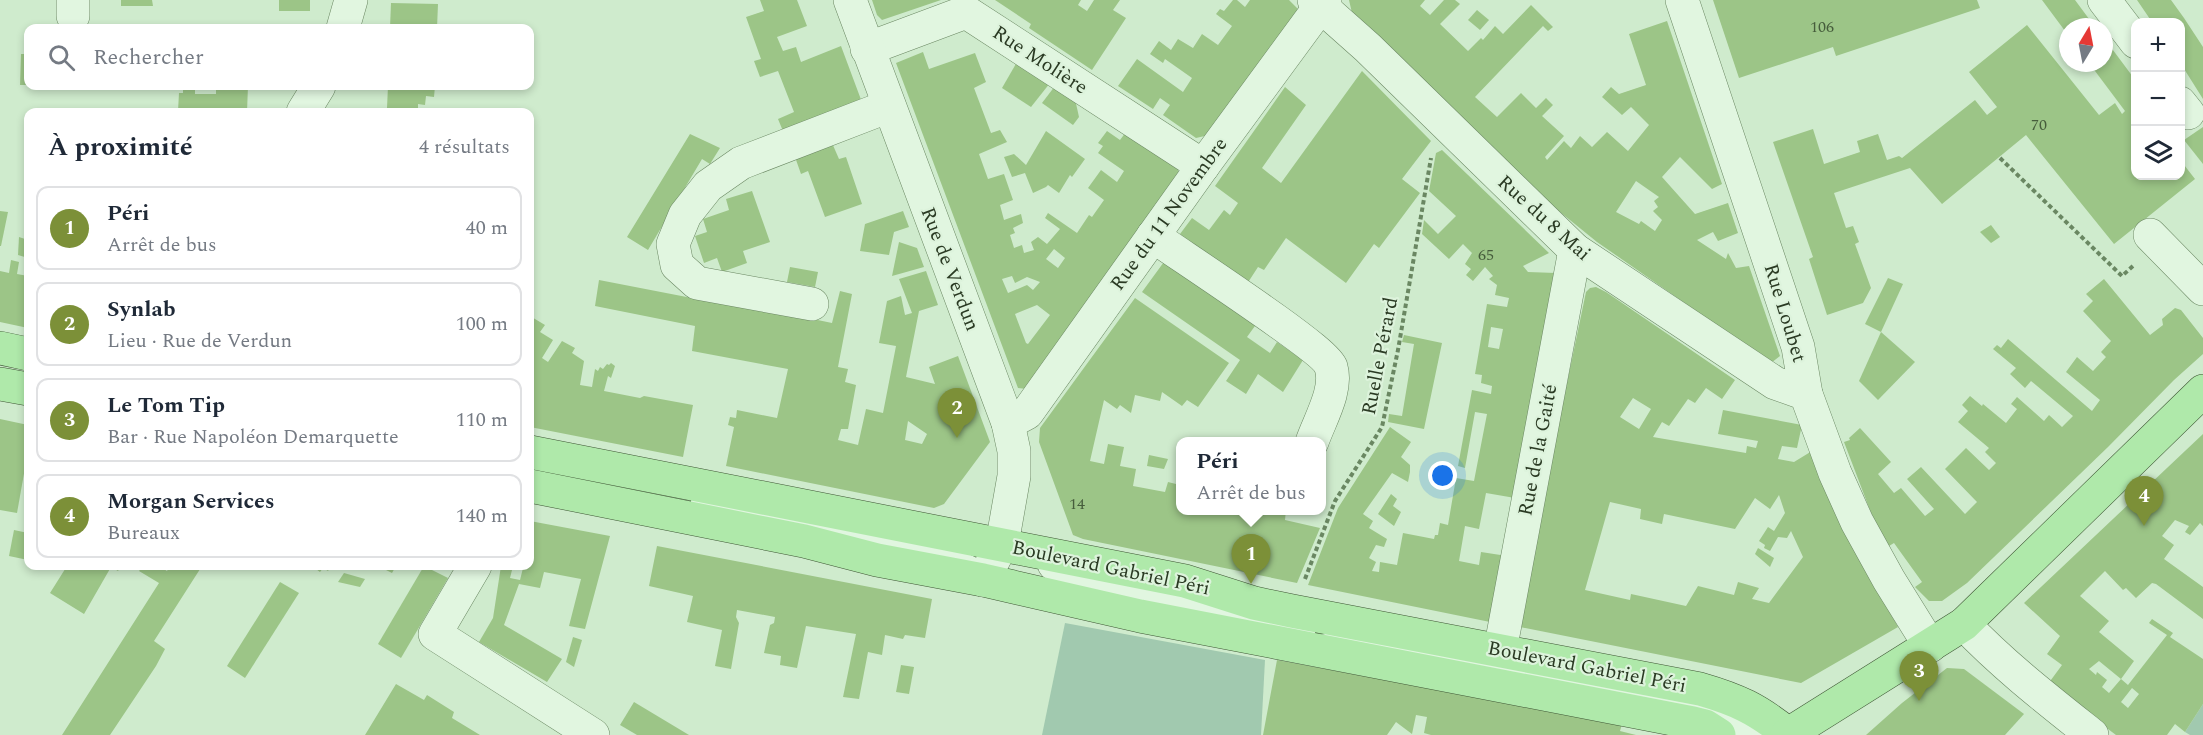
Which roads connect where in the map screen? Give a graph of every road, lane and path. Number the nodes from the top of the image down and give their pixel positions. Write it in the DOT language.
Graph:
graph roads {
  1 [pos="351,0"];
  2 [pos="850,0"];
  3 [pos="1682,0"];
  4 [pos="2104,0"];
  5 [pos="1320,2"];
  6 [pos="344,24"];
  7 [pos="2131,35"];
  8 [pos="867,49"];
  9 [pos="317,90"];
  10 [pos="889,106"];
  11 [pos="305,108"];
  12 [pos="1451,130"];
  13 [pos="2000,158"];
  14 [pos="1203,166"];
  15 [pos="1153,236"];
  16 [pos="2154,239"];
  17 [pos="1575,250"];
  18 [pos="2203,289"];
  19 [pos="812,304"];
  20 [pos="0,348"];
  21 [pos="24,353"];
  22 [pos="24,362"];
  23 [pos="0,366"];
  24 [pos="0,384"];
  25 [pos="24,388"];
  26 [pos="2203,391"];
  27 [pos="1806,394"];
  28 [pos="1008,423"];
  29 [pos="1313,437"];
  30 [pos="534,453"];
  31 [pos="534,472"];
  32 [pos="534,487"];
  33 [pos="1002,544"];
  34 [pos="474,570"];
  35 [pos="983,580"];
  36 [pos="1292,610"];
  37 [pos="1345,620"];
  38 [pos="1964,624"];
  39 [pos="1930,646"];
  40 [pos="1324,651"];
  41 [pos="1500,651"];
  42 [pos="592,735"];
  43 [pos="1719,735"];
  44 [pos="1748,735"];
  45 [pos="1788,735"];
  46 [pos="2092,735"];
  1 -- 6 [label="street"];
  2 -- 8 [label="street, Rue de Verdun"];
  3 -- 27 [label="street, Rue Loubet"];
  4 -- 7 [label="street"];
  5 -- 12 [label="street, Rue du 8 Mai"];
  5 -- 14 [label="street, Rue du 11 Novembre"];
  8 -- 10 [label="street, Rue de Verdun"];
  8 -- 14 [label="street, Rue Molière"];
  9 -- 11 [label="street"];
  10 -- 19 [label="street"];
  10 -- 28 [label="street, Rue de Verdun"];
  12 -- 17 [label="street, Rue du 8 Mai"];
  12 -- 36 [label="path, Ruelle Pérard"];
  13 -- 16 [label="path"];
  14 -- 15 [label="street, Rue du 11 Novembre"];
  15 -- 28 [label="street, Rue du 11 Novembre"];
  15 -- 29 [label="street"];
  16 -- 18 [label="street"];
  17 -- 27 [label="street, Rue du 8 Mai"];
  17 -- 41 [label="street, Rue de la Gaité"];
  20 -- 21 [label="main road"];
  22 -- 23 [label="street"];
  24 -- 25 [label="main road"];
  26 -- 38 [label="main road"];
  27 -- 39 [label="street, Rue Loubet"];
  28 -- 33 [label="street, Rue de Verdun"];
  30 -- 33 [label="main road, Boulevard Gabriel Péri"];
  31 -- 35 [label="street"];
  32 -- 35 [label="main road, Boulevard Gabriel Péri"];
  33 -- 35 [label="street, Rue de Verdun"];
  33 -- 36 [label="main road, Boulevard Gabriel Péri"];
  33 -- 37 [label="street"];
  34 -- 42 [label="street"];
  35 -- 40 [label="main road, Boulevard Gabriel Péri"];
  36 -- 37 [label="main road, Boulevard Gabriel Péri"];
  37 -- 41 [label="main road, Boulevard Gabriel Péri"];
  38 -- 39 [label="main road"];
  38 -- 46 [label="street"];
  39 -- 45 [label="main road"];
  40 -- 43 [label="main road, Boulevard Gabriel Péri"];
  40 -- 44 [label="street"];
  41 -- 45 [label="main road, Boulevard Gabriel Péri"];
}
